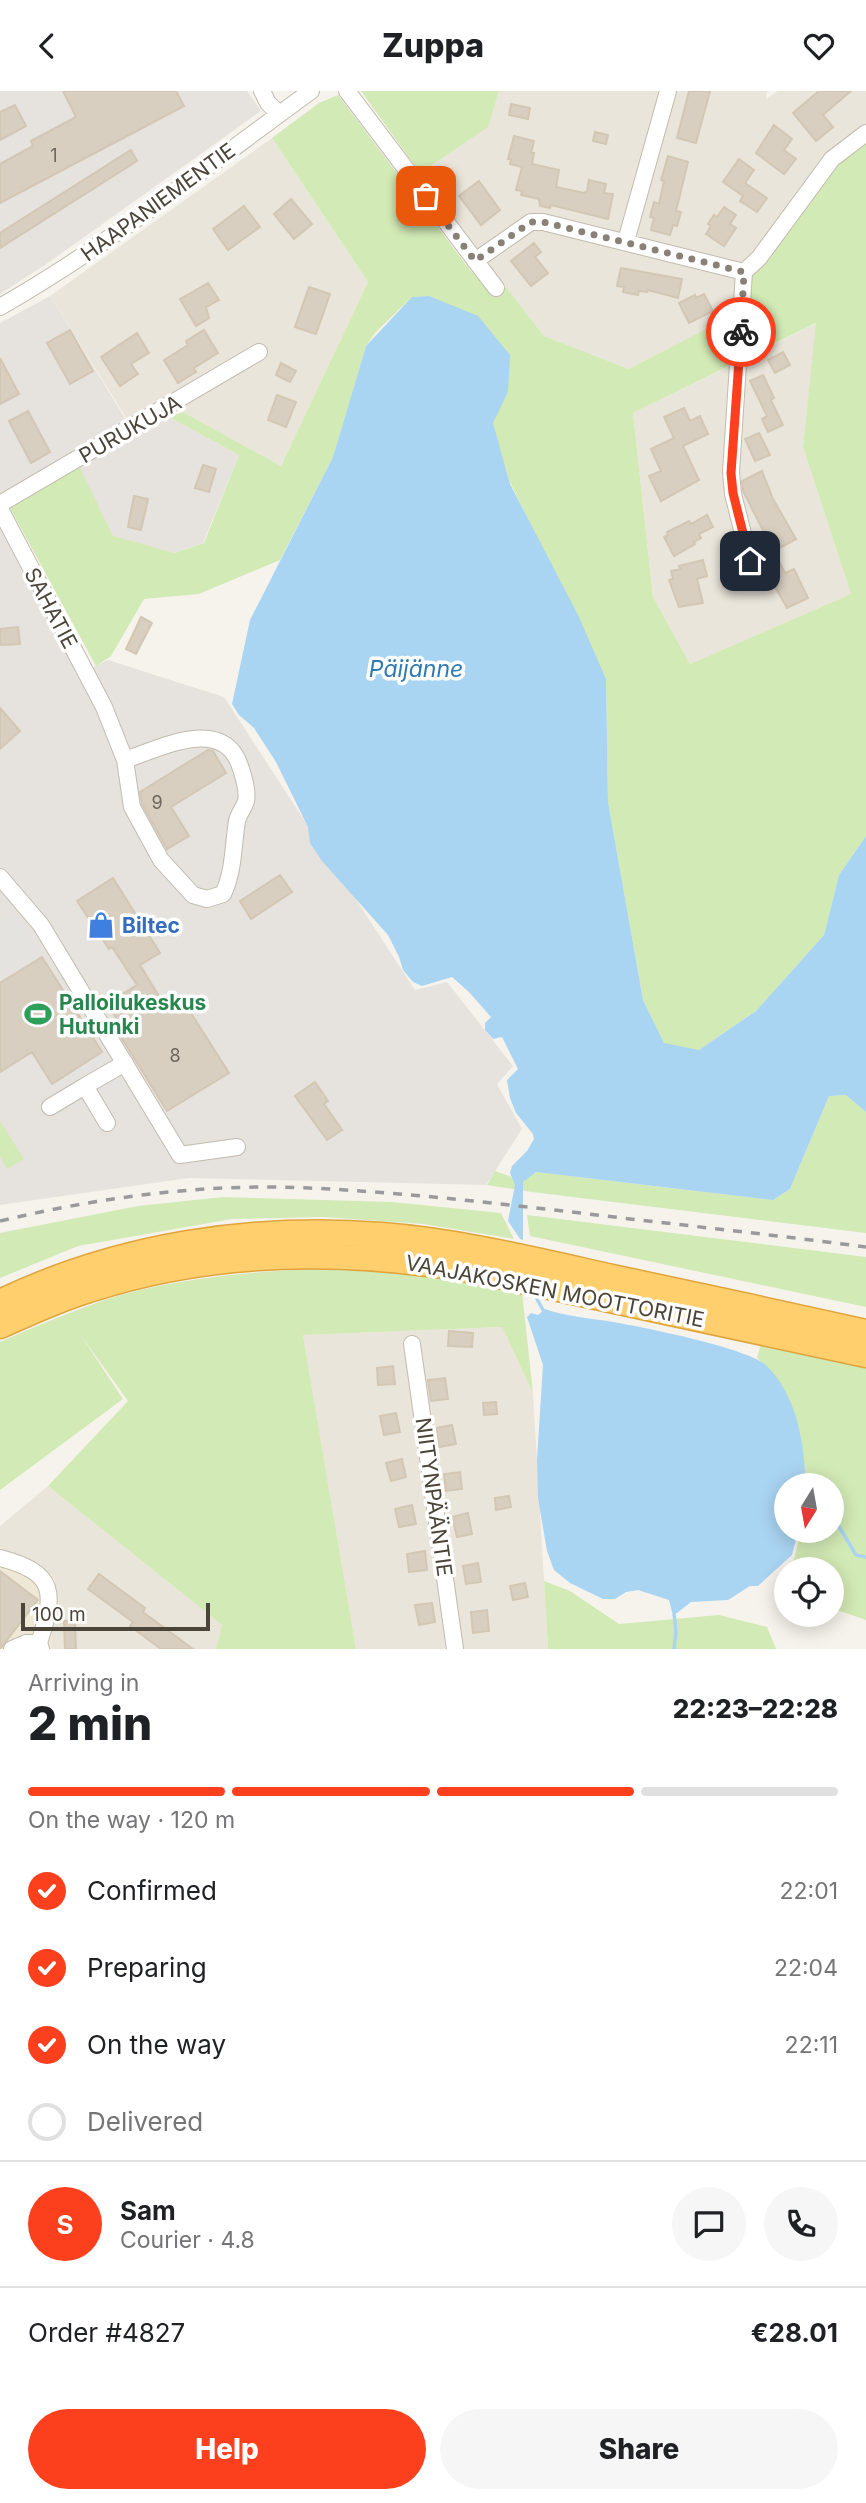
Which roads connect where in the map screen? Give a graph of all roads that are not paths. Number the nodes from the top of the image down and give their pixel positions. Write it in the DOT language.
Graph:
graph roads {
  1 [pos="262,91"];
  2 [pos="311,91"];
  3 [pos="347,91"];
  4 [pos="668,91"];
  5 [pos="279,114"];
  6 [pos="866,133"];
  7 [pos="626,241"];
  8 [pos="475,261"];
  9 [pos="744,272"];
  10 [pos="496,288"];
  11 [pos="0,306"];
  12 [pos="259,352"];
  13 [pos="0,506"];
  14 [pos="750,561"];
  15 [pos="125,760"];
  16 [pos="0,877"];
  17 [pos="125,1063"];
  18 [pos="85,1086"];
  19 [pos="50,1107"];
  20 [pos="107,1123"];
  21 [pos="237,1147"];
  22 [pos="0,1302"];
  23 [pos="0,1326"];
  24 [pos="866,1332"];
  25 [pos="412,1344"];
  26 [pos="866,1355"];
  27 [pos="0,1558"];
  28 [pos="40,1646"];
  29 [pos="12,1649"];
  30 [pos="455,1649"];
  1 -- 5 [label="street"];
  2 -- 5 [label="street, HAAPANIEMENTIE"];
  3 -- 8 [label="street"];
  4 -- 7 [label="street"];
  5 -- 11 [label="street, HAAPANIEMENTIE"];
  6 -- 9 [label="street"];
  7 -- 8 [label="street"];
  7 -- 9 [label="street"];
  8 -- 10 [label="street"];
  9 -- 14 [label="street"];
  12 -- 13 [label="street, PURUKUJA"];
  13 -- 15 [label="street, SAHATIE"];
  15 -- 15 [label="street, SAHATIE"];
  16 -- 17 [label="street"];
  17 -- 18 [label="street"];
  17 -- 21 [label="street"];
  18 -- 19 [label="street"];
  18 -- 20 [label="street"];
  22 -- 24 [label="highway, VAAJAKOSKEN MOOTTORITIE"];
  23 -- 26 [label="highway, VAAJAKOSKEN MOOTTORITIE"];
  25 -- 30 [label="street, NIITYNPÄÄNTIE"];
  27 -- 28 [label="street"];
  28 -- 29 [label="street"];
}
